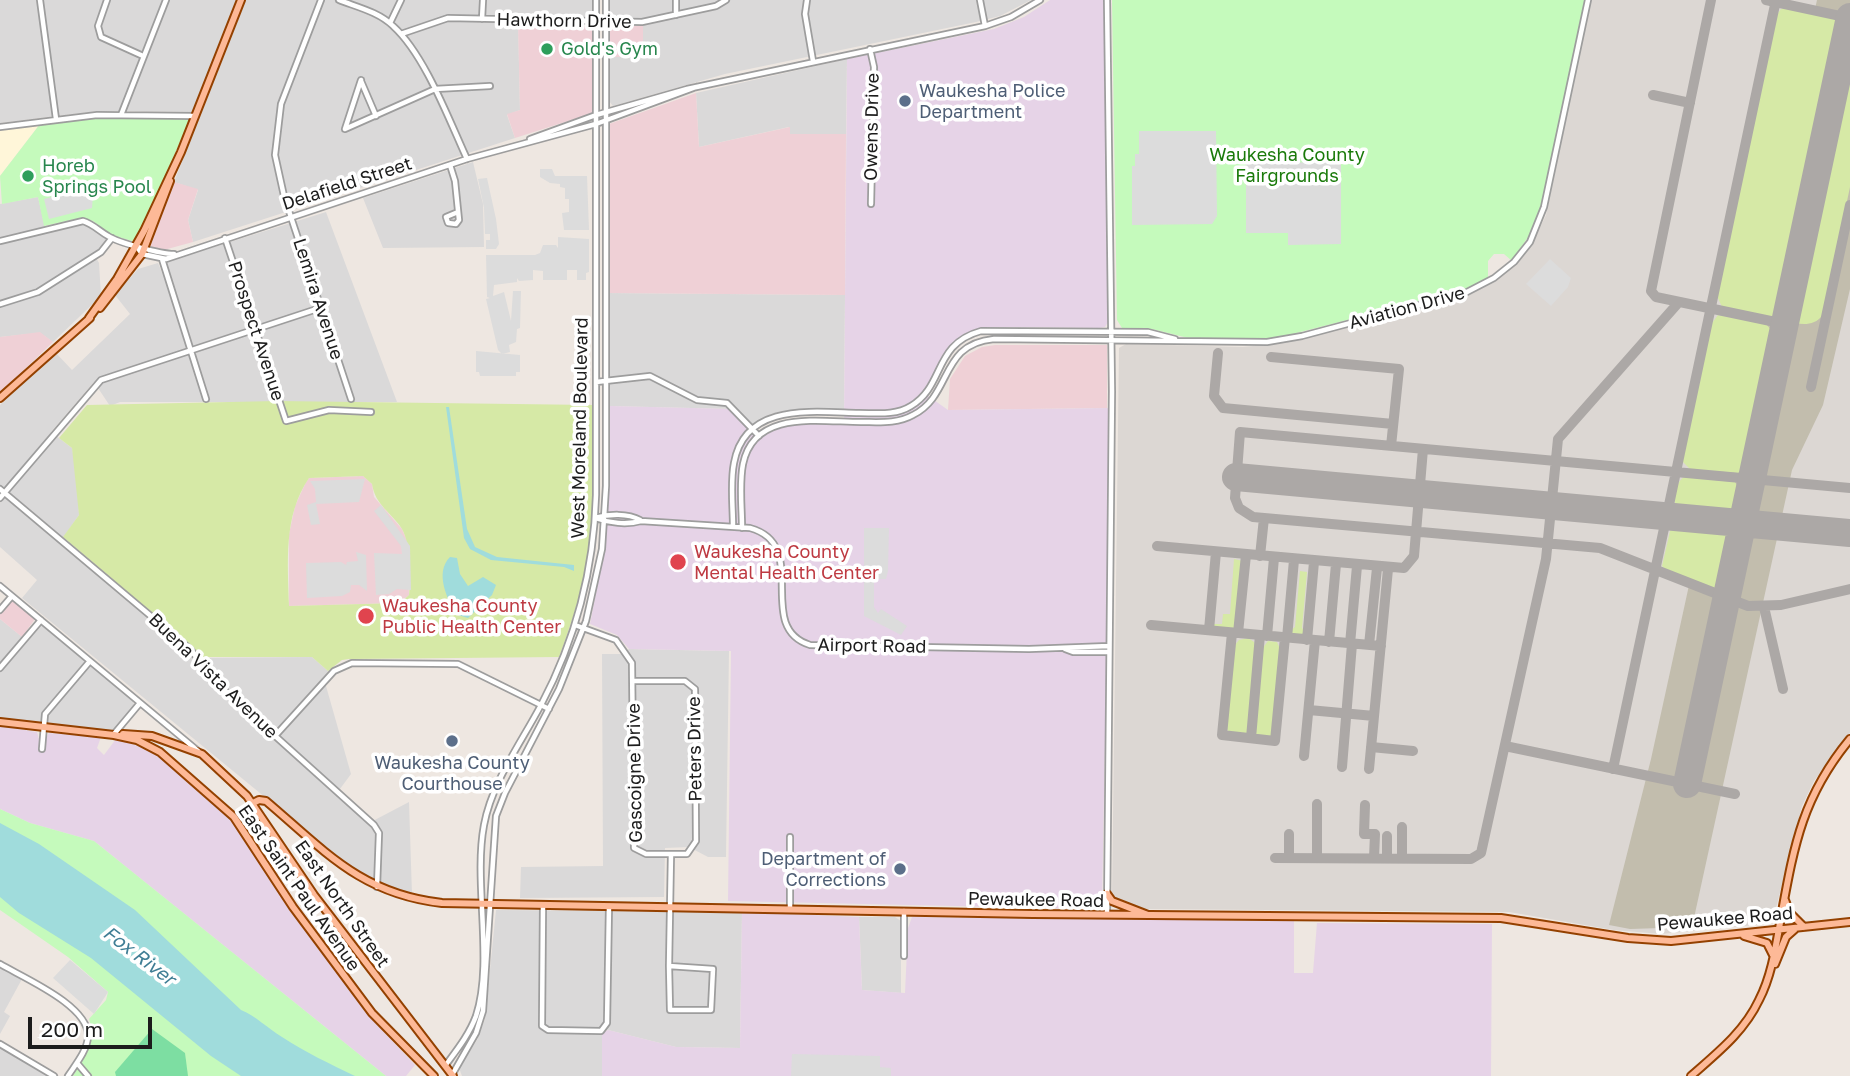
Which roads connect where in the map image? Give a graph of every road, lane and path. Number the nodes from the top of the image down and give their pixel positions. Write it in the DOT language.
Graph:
graph roads {
  1 [pos="40,0"];
  2 [pos="107,0"];
  3 [pos="166,0"];
  4 [pos="241,0"];
  5 [pos="321,0"];
  6 [pos="339,0"];
  7 [pos="401,0"];
  8 [pos="483,0"];
  9 [pos="596,0"];
  10 [pos="606,0"];
  11 [pos="676,0"];
  12 [pos="726,0"];
  13 [pos="807,0"];
  14 [pos="980,0"];
  15 [pos="1040,0"];
  16 [pos="1107,0"];
  17 [pos="1588,0"];
  18 [pos="676,15"];
  19 [pos="482,19"];
  20 [pos="596,22"];
  21 [pos="606,22"];
  22 [pos="390,23"];
  23 [pos="985,26"];
  24 [pos="401,34"];
  25 [pos="870,49"];
  26 [pos="596,56"];
  27 [pos="606,56"];
  28 [pos="144,57"];
  29 [pos="813,61"];
  30 [pos="489,86"];
  31 [pos="596,86"];
  32 [pos="606,86"];
  33 [pos="435,89"];
  34 [pos="668,97"];
  35 [pos="626,107"];
  36 [pos="606,113"];
  37 [pos="629,113"];
  38 [pos="121,115"];
  39 [pos="596,115"];
  40 [pos="195,116"];
  41 [pos="376,116"];
  42 [pos="56,119"];
  43 [pos="606,121"];
  44 [pos="572,123"];
  45 [pos="596,124"];
  46 [pos="0,127"];
  47 [pos="575,130"];
  48 [pos="554,133"];
  49 [pos="467,159"];
  50 [pos="596,159"];
  51 [pos="606,159"];
  52 [pos="450,165"];
  53 [pos="173,169"];
  54 [pos="596,182"];
  55 [pos="606,182"];
  56 [pos="871,204"];
  57 [pos="458,212"];
  58 [pos="291,218"];
  59 [pos="596,234"];
  60 [pos="606,234"];
  61 [pos="112,238"];
  62 [pos="225,238"];
  63 [pos="0,241"];
  64 [pos="136,246"];
  65 [pos="145,247"];
  66 [pos="142,254"];
  67 [pos="176,254"];
  68 [pos="162,259"];
  69 [pos="597,285"];
  70 [pos="606,285"];
  71 [pos="0,304"];
  72 [pos="320,307"];
  73 [pos="89,318"];
  74 [pos="606,328"];
  75 [pos="255,329"];
  76 [pos="596,329"];
  77 [pos="1063,331"];
  78 [pos="1112,331"];
  79 [pos="960,340"];
  80 [pos="1063,340"];
  81 [pos="1112,340"];
  82 [pos="1187,342"];
  83 [pos="969,346"];
  84 [pos="190,350"];
  85 [pos="596,382"];
  86 [pos="606,382"];
  87 [pos="930,387"];
  88 [pos="937,393"];
  89 [pos="0,398"];
  90 [pos="351,398"];
  91 [pos="205,399"];
  92 [pos="370,412"];
  93 [pos="841,413"];
  94 [pos="866,413"];
  95 [pos="841,422"];
  96 [pos="866,422"];
  97 [pos="753,428"];
  98 [pos="759,436"];
  99 [pos="596,468"];
  100 [pos="606,468"];
  101 [pos="733,481"];
  102 [pos="742,481"];
  103 [pos="2,491"];
  104 [pos="0,498"];
  105 [pos="605,515"];
  106 [pos="596,518"];
  107 [pos="604,521"];
  108 [pos="641,521"];
  109 [pos="733,527"];
  110 [pos="742,528"];
  111 [pos="592,552"];
  112 [pos="601,554"];
  113 [pos="0,586"];
  114 [pos="12,596"];
  115 [pos="0,610"];
  116 [pos="41,620"];
  117 [pos="575,625"];
  118 [pos="584,627"];
  119 [pos="1109,649"];
  120 [pos="90,661"];
  121 [pos="0,668"];
  122 [pos="556,674"];
  123 [pos="564,678"];
  124 [pos="633,681"];
  125 [pos="140,703"];
  126 [pos="541,705"];
  127 [pos="549,709"];
  128 [pos="0,722"];
  129 [pos="41,729"];
  130 [pos="114,735"];
  131 [pos="275,736"];
  132 [pos="1850,739"];
  133 [pos="42,749"];
  134 [pos="202,754"];
  135 [pos="253,803"];
  136 [pos="485,821"];
  137 [pos="494,823"];
  138 [pos="790,837"];
  139 [pos="671,854"];
  140 [pos="482,872"];
  141 [pos="491,873"];
  142 [pos="376,888"];
  143 [pos="1107,894"];
  144 [pos="1785,899"];
  145 [pos="482,905"];
  146 [pos="491,905"];
  147 [pos="543,905"];
  148 [pos="670,905"];
  149 [pos="609,906"];
  150 [pos="790,907"];
  151 [pos="904,911"];
  152 [pos="1107,915"];
  153 [pos="1150,916"];
  154 [pos="1850,922"];
  155 [pos="1802,927"];
  156 [pos="1779,929"];
  157 [pos="1738,934"];
  158 [pos="904,956"];
  159 [pos="1774,957"];
  160 [pos="0,964"];
  161 [pos="669,966"];
  162 [pos="1770,970"];
  163 [pos="0,1044"];
  164 [pos="76,1063"];
  165 [pos="445,1067"];
  166 [pos="54,1076"];
  167 [pos="68,1076"];
  168 [pos="88,1076"];
  169 [pos="434,1076"];
  170 [pos="449,1076"];
  171 [pos="1691,1076"];
  1 -- 42 [label="street"];
  2 -- 28 [label="street"];
  3 -- 28 [label="street"];
  4 -- 40 [label="main road"];
  5 -- 58 [label="street, Lemira Avenue"];
  6 -- 22 [label="street"];
  7 -- 22 [label="street"];
  8 -- 19 [label="street"];
  9 -- 20 [label="street, West Moreland Boulevard"];
  10 -- 21 [label="street, West Moreland Boulevard"];
  11 -- 18 [label="street"];
  12 -- 18 [label="street, Hawthorn Drive"];
  13 -- 29 [label="street"];
  14 -- 23 [label="street"];
  15 -- 23 [label="street, Delafield Street"];
  16 -- 78 [label="street"];
  17 -- 82 [label="street, Aviation Drive"];
  18 -- 21 [label="street, Hawthorn Drive"];
  19 -- 20 [label="street, Hawthorn Drive"];
  19 -- 24 [label="street, Hawthorn Drive"];
  20 -- 21 [label="street, Hawthorn Drive"];
  20 -- 26 [label="street, West Moreland Boulevard"];
  21 -- 27 [label="street, West Moreland Boulevard"];
  22 -- 24 [label="street"];
  23 -- 25 [label="street, Delafield Street"];
  24 -- 33 [label="street"];
  25 -- 29 [label="street, Delafield Street"];
  25 -- 56 [label="street, Owens Drive"];
  26 -- 27 [label="street"];
  26 -- 31 [label="street, West Moreland Boulevard"];
  27 -- 32 [label="street, West Moreland Boulevard"];
  28 -- 38 [label="street"];
  29 -- 34 [label="street, Delafield Street"];
  30 -- 33 [label="street"];
  31 -- 32 [label="street"];
  31 -- 39 [label="street, West Moreland Boulevard"];
  32 -- 36 [label="street, West Moreland Boulevard"];
  33 -- 41 [label="street"];
  33 -- 49 [label="street"];
  34 -- 35 [label="street, Delafield Street"];
  34 -- 37 [label="street, Delafield Street"];
  35 -- 36 [label="street, Delafield Street"];
  35 -- 37 [label="street"];
  36 -- 39 [label="street, Delafield Street"];
  36 -- 43 [label="street, West Moreland Boulevard"];
  37 -- 43 [label="street, Delafield Street"];
  38 -- 40 [label="street"];
  38 -- 42 [label="street"];
  39 -- 44 [label="street, Delafield Street"];
  39 -- 45 [label="street, West Moreland Boulevard"];
  40 -- 53 [label="main road"];
  41 -- 41 [label="street"];
  42 -- 46 [label="street"];
  43 -- 45 [label="street, Delafield Street"];
  43 -- 51 [label="street, West Moreland Boulevard"];
  44 -- 47 [label="street"];
  44 -- 48 [label="street, Delafield Street"];
  45 -- 47 [label="street, Delafield Street"];
  45 -- 50 [label="street, West Moreland Boulevard"];
  47 -- 48 [label="street, Delafield Street"];
  48 -- 49 [label="street, Delafield Street"];
  49 -- 52 [label="street, Delafield Street"];
  50 -- 51 [label="street"];
  50 -- 54 [label="street, West Moreland Boulevard"];
  51 -- 55 [label="street, West Moreland Boulevard"];
  52 -- 57 [label="street"];
  52 -- 58 [label="street, Delafield Street"];
  53 -- 64 [label="main road"];
  53 -- 65 [label="main road"];
  54 -- 55 [label="street"];
  54 -- 59 [label="street, West Moreland Boulevard"];
  55 -- 60 [label="street, West Moreland Boulevard"];
  58 -- 62 [label="street, Delafield Street"];
  58 -- 72 [label="street, Lemira Avenue"];
  59 -- 60 [label="street"];
  59 -- 69 [label="street, West Moreland Boulevard"];
  60 -- 70 [label="street, West Moreland Boulevard"];
  61 -- 63 [label="street"];
  61 -- 64 [label="street"];
  61 -- 71 [label="street"];
  62 -- 67 [label="street, Delafield Street"];
  62 -- 75 [label="street, Prospect Avenue"];
  64 -- 65 [label="street"];
  64 -- 66 [label="street"];
  64 -- 73 [label="main road"];
  65 -- 66 [label="main road"];
  65 -- 67 [label="street"];
  66 -- 68 [label="street"];
  66 -- 73 [label="main road"];
  67 -- 68 [label="street, Delafield Street"];
  68 -- 84 [label="street"];
  69 -- 70 [label="street"];
  69 -- 76 [label="street, West Moreland Boulevard"];
  70 -- 74 [label="street, West Moreland Boulevard"];
  72 -- 75 [label="street"];
  72 -- 90 [label="street, Lemira Avenue"];
  73 -- 89 [label="main road"];
  74 -- 76 [label="street"];
  74 -- 86 [label="street, West Moreland Boulevard"];
  75 -- 84 [label="street"];
  75 -- 92 [label="street, Prospect Avenue"];
  76 -- 85 [label="street, West Moreland Boulevard"];
  77 -- 78 [label="street, Aviation Drive"];
  77 -- 79 [label="street, Aviation Drive"];
  77 -- 80 [label="street"];
  78 -- 81 [label="street"];
  78 -- 82 [label="street, Aviation Drive"];
  79 -- 83 [label="street"];
  79 -- 87 [label="street"];
  80 -- 81 [label="street, Aviation Drive"];
  80 -- 83 [label="street, Aviation Drive"];
  81 -- 82 [label="street, Aviation Drive"];
  81 -- 119 [label="street"];
  83 -- 88 [label="street"];
  84 -- 91 [label="street"];
  84 -- 103 [label="street"];
  85 -- 86 [label="street"];
  85 -- 99 [label="street, West Moreland Boulevard"];
  86 -- 97 [label="street"];
  86 -- 100 [label="street, West Moreland Boulevard"];
  87 -- 88 [label="street"];
  87 -- 94 [label="street"];
  88 -- 96 [label="street"];
  93 -- 94 [label="street"];
  93 -- 95 [label="street"];
  93 -- 97 [label="street"];
  94 -- 96 [label="street"];
  95 -- 96 [label="street"];
  95 -- 98 [label="street"];
  97 -- 98 [label="street"];
  97 -- 101 [label="street"];
  98 -- 102 [label="street"];
  99 -- 100 [label="street"];
  99 -- 106 [label="street, West Moreland Boulevard"];
  100 -- 105 [label="street, West Moreland Boulevard"];
  101 -- 102 [label="street"];
  101 -- 109 [label="street"];
  102 -- 110 [label="street"];
  103 -- 104 [label="street"];
  103 -- 131 [label="street, Buena Vista Avenue"];
  105 -- 106 [label="street, Airport Road"];
  105 -- 107 [label="street, West Moreland Boulevard"];
  105 -- 108 [label="street, Airport Road"];
  106 -- 107 [label="street, Airport Road"];
  106 -- 111 [label="street, West Moreland Boulevard"];
  107 -- 108 [label="street, Airport Road"];
  107 -- 112 [label="street, West Moreland Boulevard"];
  108 -- 109 [label="street, Airport Road"];
  109 -- 110 [label="street, Airport Road"];
  110 -- 119 [label="street, Airport Road"];
  111 -- 112 [label="street"];
  111 -- 117 [label="street, West Moreland Boulevard"];
  112 -- 118 [label="street, West Moreland Boulevard"];
  113 -- 114 [label="street, East North Street"];
  114 -- 115 [label="street"];
  114 -- 116 [label="street, East North Street"];
  116 -- 120 [label="street, East North Street"];
  116 -- 121 [label="street"];
  117 -- 118 [label="street, Gascoigne Drive"];
  117 -- 122 [label="street, West Moreland Boulevard"];
  118 -- 123 [label="street, West Moreland Boulevard"];
  118 -- 124 [label="street, Gascoigne Drive"];
  119 -- 143 [label="street"];
  120 -- 125 [label="street, East North Street"];
  120 -- 129 [label="street"];
  122 -- 123 [label="street"];
  122 -- 126 [label="street, West Moreland Boulevard"];
  123 -- 127 [label="street, West Moreland Boulevard"];
  124 -- 139 [label="street, Gascoigne Drive"];
  124 -- 139 [label="street, Peters Drive"];
  125 -- 130 [label="street"];
  125 -- 134 [label="street, East North Street"];
  126 -- 127 [label="street"];
  126 -- 131 [label="street"];
  126 -- 136 [label="street, West Moreland Boulevard"];
  127 -- 137 [label="street, West Moreland Boulevard"];
  128 -- 129 [label="main road, East Saint Paul Avenue"];
  129 -- 130 [label="main road, East Saint Paul Avenue"];
  129 -- 133 [label="street"];
  130 -- 134 [label="main road, East North Street"];
  130 -- 169 [label="main road, East Saint Paul Avenue"];
  131 -- 142 [label="street, Buena Vista Avenue"];
  132 -- 144 [label="main road"];
  134 -- 135 [label="main road, East North Street"];
  135 -- 142 [label="main road, Pewaukee Road"];
  135 -- 165 [label="main road, East North Street"];
  136 -- 137 [label="street"];
  136 -- 140 [label="street, West Moreland Boulevard"];
  137 -- 141 [label="street, West Moreland Boulevard"];
  138 -- 150 [label="street"];
  139 -- 148 [label="street"];
  140 -- 141 [label="street"];
  140 -- 145 [label="street, West Moreland Boulevard"];
  141 -- 146 [label="street, West Moreland Boulevard"];
  142 -- 145 [label="main road, Pewaukee Road"];
  143 -- 152 [label="street"];
  143 -- 153 [label="main road"];
  144 -- 155 [label="main road"];
  144 -- 156 [label="main road"];
  145 -- 146 [label="main road, Pewaukee Road"];
  145 -- 165 [label="street, West Moreland Boulevard"];
  146 -- 147 [label="main road, Pewaukee Road"];
  146 -- 170 [label="street, West Moreland Boulevard"];
  147 -- 149 [label="main road, Pewaukee Road"];
  147 -- 149 [label="street"];
  148 -- 149 [label="main road, Pewaukee Road"];
  148 -- 150 [label="main road, Pewaukee Road"];
  148 -- 161 [label="street"];
  150 -- 151 [label="main road, Pewaukee Road"];
  151 -- 152 [label="main road, Pewaukee Road"];
  151 -- 158 [label="street"];
  152 -- 153 [label="main road, Pewaukee Road"];
  153 -- 157 [label="main road, Pewaukee Road"];
  154 -- 155 [label="main road, Pewaukee Road"];
  155 -- 156 [label="main road, Pewaukee Road"];
  155 -- 162 [label="main road"];
  156 -- 157 [label="main road, Pewaukee Road"];
  156 -- 159 [label="main road"];
  157 -- 159 [label="main road"];
  159 -- 162 [label="main road"];
  160 -- 164 [label="street"];
  161 -- 161 [label="street"];
  162 -- 171 [label="main road"];
  163 -- 166 [label="street"];
  164 -- 167 [label="street"];
  164 -- 168 [label="street"];
  165 -- 170 [label="main road, West Moreland Boulevard"];
}
